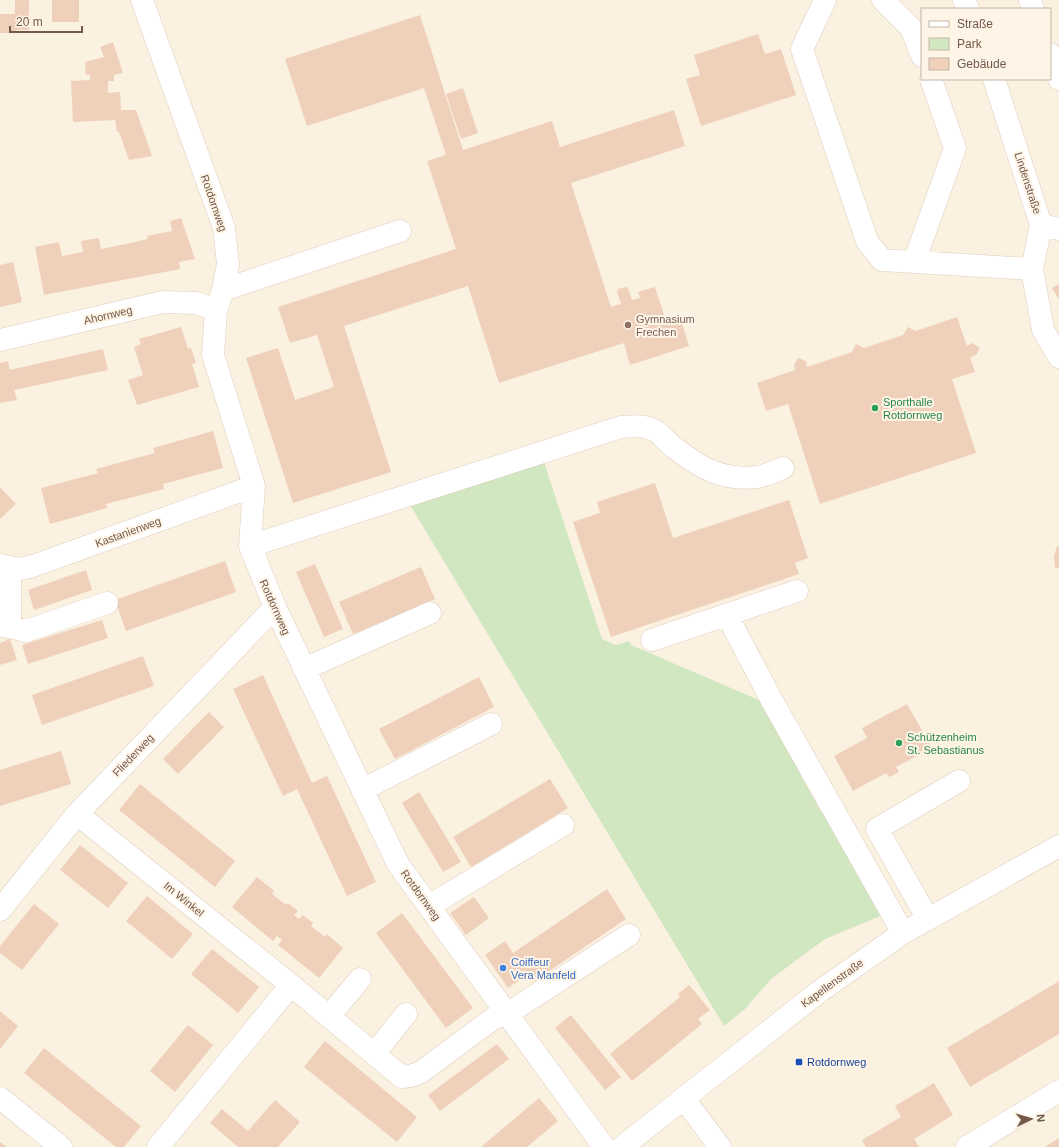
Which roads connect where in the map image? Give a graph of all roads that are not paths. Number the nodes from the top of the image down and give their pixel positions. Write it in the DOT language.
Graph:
graph roads {
  1 [pos="142,0"];
  2 [pos="825,0"];
  3 [pos="883,0"];
  4 [pos="921,53"];
  5 [pos="1053,54"];
  6 [pos="1059,79"];
  7 [pos="931,80"];
  8 [pos="994,80"];
  9 [pos="1050,227"];
  10 [pos="400,230"];
  11 [pos="914,262"];
  12 [pos="1032,269"];
  13 [pos="220,300"];
  14 [pos="0,340"];
  15 [pos="1059,357"];
  16 [pos="783,468"];
  17 [pos="254,486"];
  18 [pos="250,546"];
  19 [pos="5,567"];
  20 [pos="798,591"];
  21 [pos="106,603"];
  22 [pos="275,607"];
  23 [pos="430,614"];
  24 [pos="727,615"];
  25 [pos="5,626"];
  26 [pos="652,640"];
  27 [pos="304,669"];
  28 [pos="491,724"];
  29 [pos="959,781"];
  30 [pos="362,790"];
  31 [pos="77,814"];
  32 [pos="563,825"];
  33 [pos="1059,846"];
  34 [pos="429,906"];
  35 [pos="0,910"];
  36 [pos="928,918"];
  37 [pos="903,933"];
  38 [pos="629,935"];
  39 [pos="360,979"];
  40 [pos="291,985"];
  41 [pos="406,1014"];
  42 [pos="507,1014"];
  43 [pos="329,1016"];
  44 [pos="374,1054"];
  45 [pos="1059,1091"];
  46 [pos="0,1098"];
  47 [pos="684,1099"];
  48 [pos="61,1147"];
  49 [pos="158,1147"];
  50 [pos="604,1147"];
  51 [pos="622,1147"];
  52 [pos="720,1147"];
  53 [pos="967,1147"];
  1 -- 13 [label="street, Rotdornweg"];
  2 -- 11 [label="street"];
  3 -- 4 [label="street"];
  5 -- 6 [label="street"];
  7 -- 11 [label="street"];
  8 -- 9 [label="street, Lindenstraße"];
  9 -- 12 [label="street, Lindenstraße"];
  10 -- 13 [label="street"];
  11 -- 12 [label="street"];
  12 -- 15 [label="street, Lindenstraße"];
  13 -- 14 [label="street, Ahornweg"];
  13 -- 17 [label="street, Rotdornweg"];
  16 -- 18 [label="street"];
  17 -- 18 [label="street, Rotdornweg"];
  17 -- 19 [label="street, Kastanienweg"];
  18 -- 22 [label="street, Rotdornweg"];
  19 -- 25 [label="street"];
  20 -- 24 [label="street"];
  21 -- 25 [label="street"];
  22 -- 27 [label="street, Rotdornweg"];
  22 -- 31 [label="street, Fliederweg"];
  23 -- 27 [label="street"];
  24 -- 26 [label="street"];
  24 -- 37 [label="street"];
  27 -- 30 [label="street, Rotdornweg"];
  28 -- 30 [label="street"];
  29 -- 36 [label="street"];
  30 -- 34 [label="street, Rotdornweg"];
  31 -- 35 [label="street, Fliederweg"];
  31 -- 40 [label="street, Im Winkel"];
  32 -- 34 [label="street"];
  33 -- 36 [label="street, Kapellenstraße"];
  34 -- 42 [label="street, Rotdornweg"];
  36 -- 37 [label="street, Kapellenstraße"];
  37 -- 47 [label="street, Kapellenstraße"];
  38 -- 42 [label="street, Im Winkel"];
  39 -- 43 [label="street"];
  40 -- 43 [label="street, Im Winkel"];
  40 -- 49 [label="street"];
  41 -- 44 [label="street"];
  42 -- 44 [label="street, Im Winkel"];
  42 -- 50 [label="street, Rotdornweg"];
  43 -- 44 [label="street, Im Winkel"];
  45 -- 53 [label="street"];
  46 -- 48 [label="street"];
  47 -- 51 [label="street, Kapellenstraße"];
  47 -- 52 [label="street"];
}
